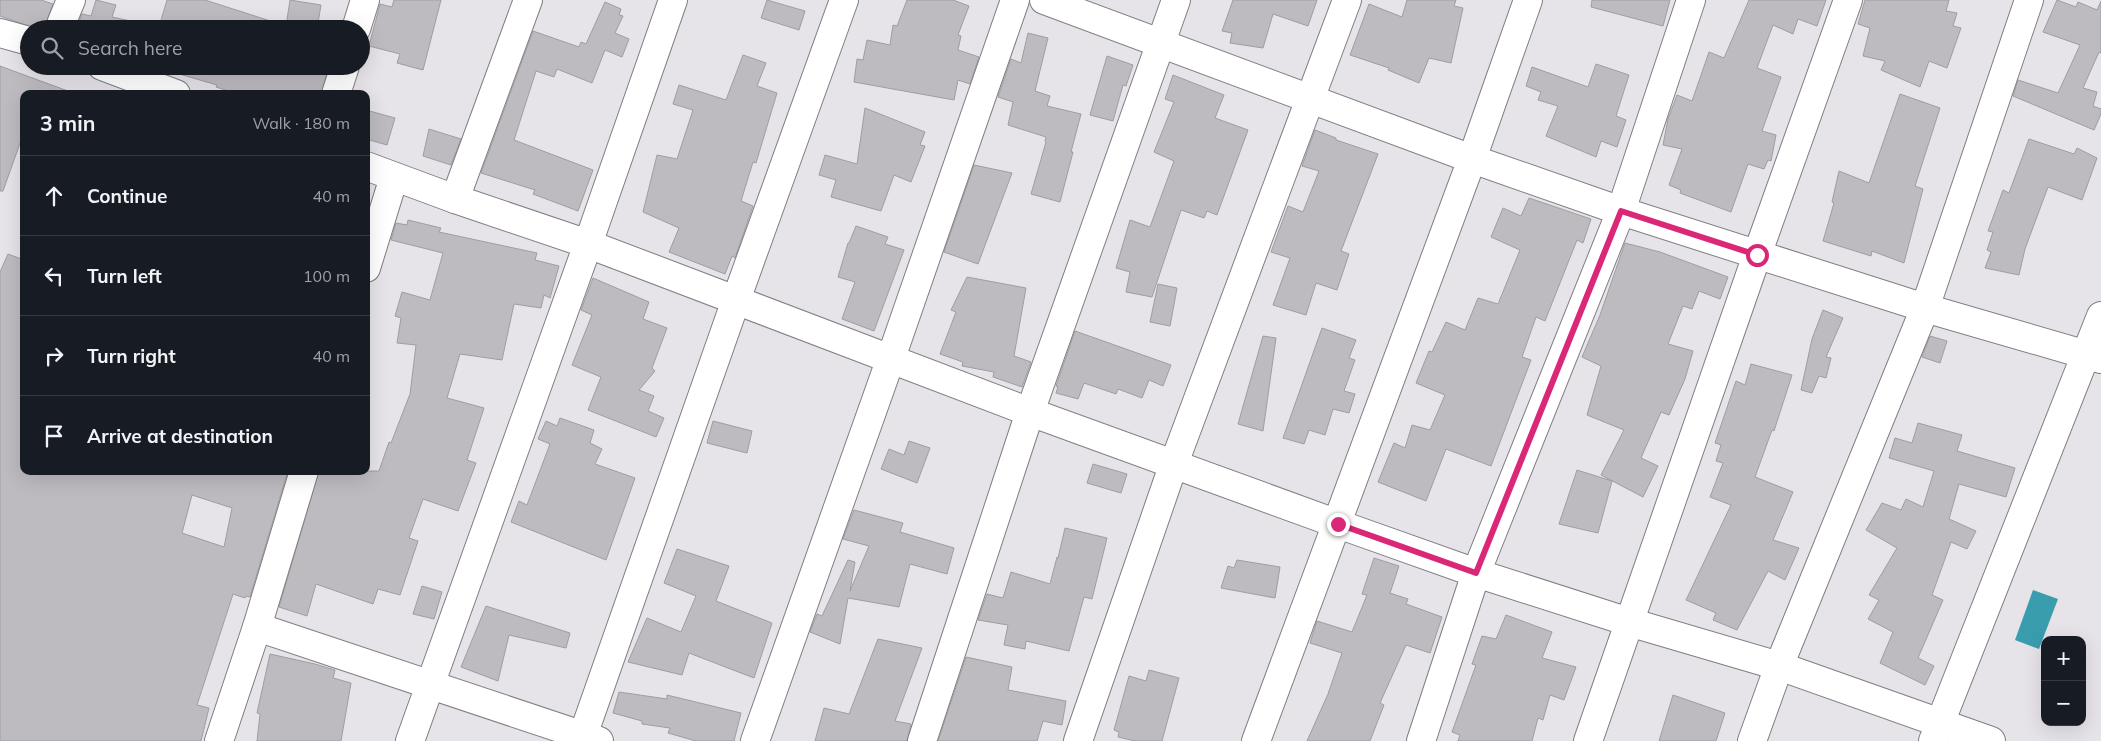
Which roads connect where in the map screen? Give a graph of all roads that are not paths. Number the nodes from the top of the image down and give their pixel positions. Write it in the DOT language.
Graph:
graph roads {
  1 [pos="71,0"];
  2 [pos="365,0"];
  3 [pos="528,0"];
  4 [pos="673,0"];
  5 [pos="844,0"];
  6 [pos="1014,0"];
  7 [pos="1044,0"];
  8 [pos="1176,0"];
  9 [pos="1347,0"];
  10 [pos="1528,0"];
  11 [pos="1691,0"];
  12 [pos="1848,0"];
  13 [pos="2028,0"];
  14 [pos="63,20"];
  15 [pos="359,20"];
  16 [pos="0,33"];
  17 [pos="20,39"];
  18 [pos="1161,43"];
  19 [pos="126,75"];
  20 [pos="342,75"];
  21 [pos="165,90"];
  22 [pos="337,90"];
  23 [pos="1310,97"];
  24 [pos="1472,159"];
  25 [pos="370,168"];
  26 [pos="394,177"];
  27 [pos="455,199"];
  28 [pos="1621,211"];
  29 [pos="588,244"];
  30 [pos="370,255"];
  31 [pos="1757,255"];
  32 [pos="736,300"];
  33 [pos="1924,308"];
  34 [pos="2101,316"];
  35 [pos="2094,356"];
  36 [pos="891,358"];
  37 [pos="1030,412"];
  38 [pos="1173,466"];
  39 [pos="303,475"];
  40 [pos="1338,524"];
  41 [pos="1476,573"];
  42 [pos="1629,622"];
  43 [pos="257,627"];
  44 [pos="1779,666"];
  45 [pos="432,684"];
  46 [pos="1936,732"];
  47 [pos="588,739"];
  48 [pos="219,741"];
  49 [pos="410,741"];
  50 [pos="755,741"];
  51 [pos="922,741"];
  52 [pos="1078,741"];
  53 [pos="1256,741"];
  54 [pos="1421,741"];
  55 [pos="1588,741"];
  56 [pos="1752,741"];
  57 [pos="1990,741"];
  1 -- 14 [label="street"];
  2 -- 15 [label="street"];
  3 -- 27 [label="street"];
  4 -- 29 [label="street"];
  5 -- 32 [label="street"];
  6 -- 36 [label="street"];
  7 -- 18 [label="street"];
  8 -- 18 [label="street"];
  9 -- 23 [label="street"];
  10 -- 24 [label="street"];
  11 -- 28 [label="street"];
  12 -- 31 [label="street"];
  13 -- 33 [label="street"];
  16 -- 17 [label="street"];
  18 -- 23 [label="street"];
  18 -- 37 [label="street"];
  19 -- 21 [label="street"];
  20 -- 22 [label="street"];
  23 -- 24 [label="street"];
  23 -- 38 [label="street"];
  24 -- 28 [label="street"];
  24 -- 40 [label="street"];
  25 -- 26 [label="street"];
  26 -- 27 [label="street"];
  26 -- 30 [label="street"];
  27 -- 29 [label="street"];
  28 -- 31 [label="street"];
  28 -- 41 [label="street"];
  29 -- 32 [label="street"];
  29 -- 45 [label="street"];
  31 -- 33 [label="street"];
  31 -- 42 [label="street"];
  32 -- 36 [label="street"];
  32 -- 47 [label="street"];
  33 -- 35 [label="street"];
  33 -- 44 [label="street"];
  34 -- 35 [label="street"];
  35 -- 46 [label="street"];
  36 -- 37 [label="street"];
  36 -- 50 [label="street"];
  37 -- 38 [label="street"];
  37 -- 51 [label="street"];
  38 -- 40 [label="street"];
  38 -- 52 [label="street"];
  39 -- 43 [label="street"];
  40 -- 41 [label="street"];
  40 -- 53 [label="street"];
  41 -- 42 [label="street"];
  41 -- 54 [label="street"];
  42 -- 44 [label="street"];
  42 -- 55 [label="street"];
  43 -- 45 [label="street"];
  43 -- 48 [label="street"];
  44 -- 46 [label="street"];
  44 -- 56 [label="street"];
  45 -- 47 [label="street"];
  45 -- 49 [label="street"];
  46 -- 57 [label="street"];
}
